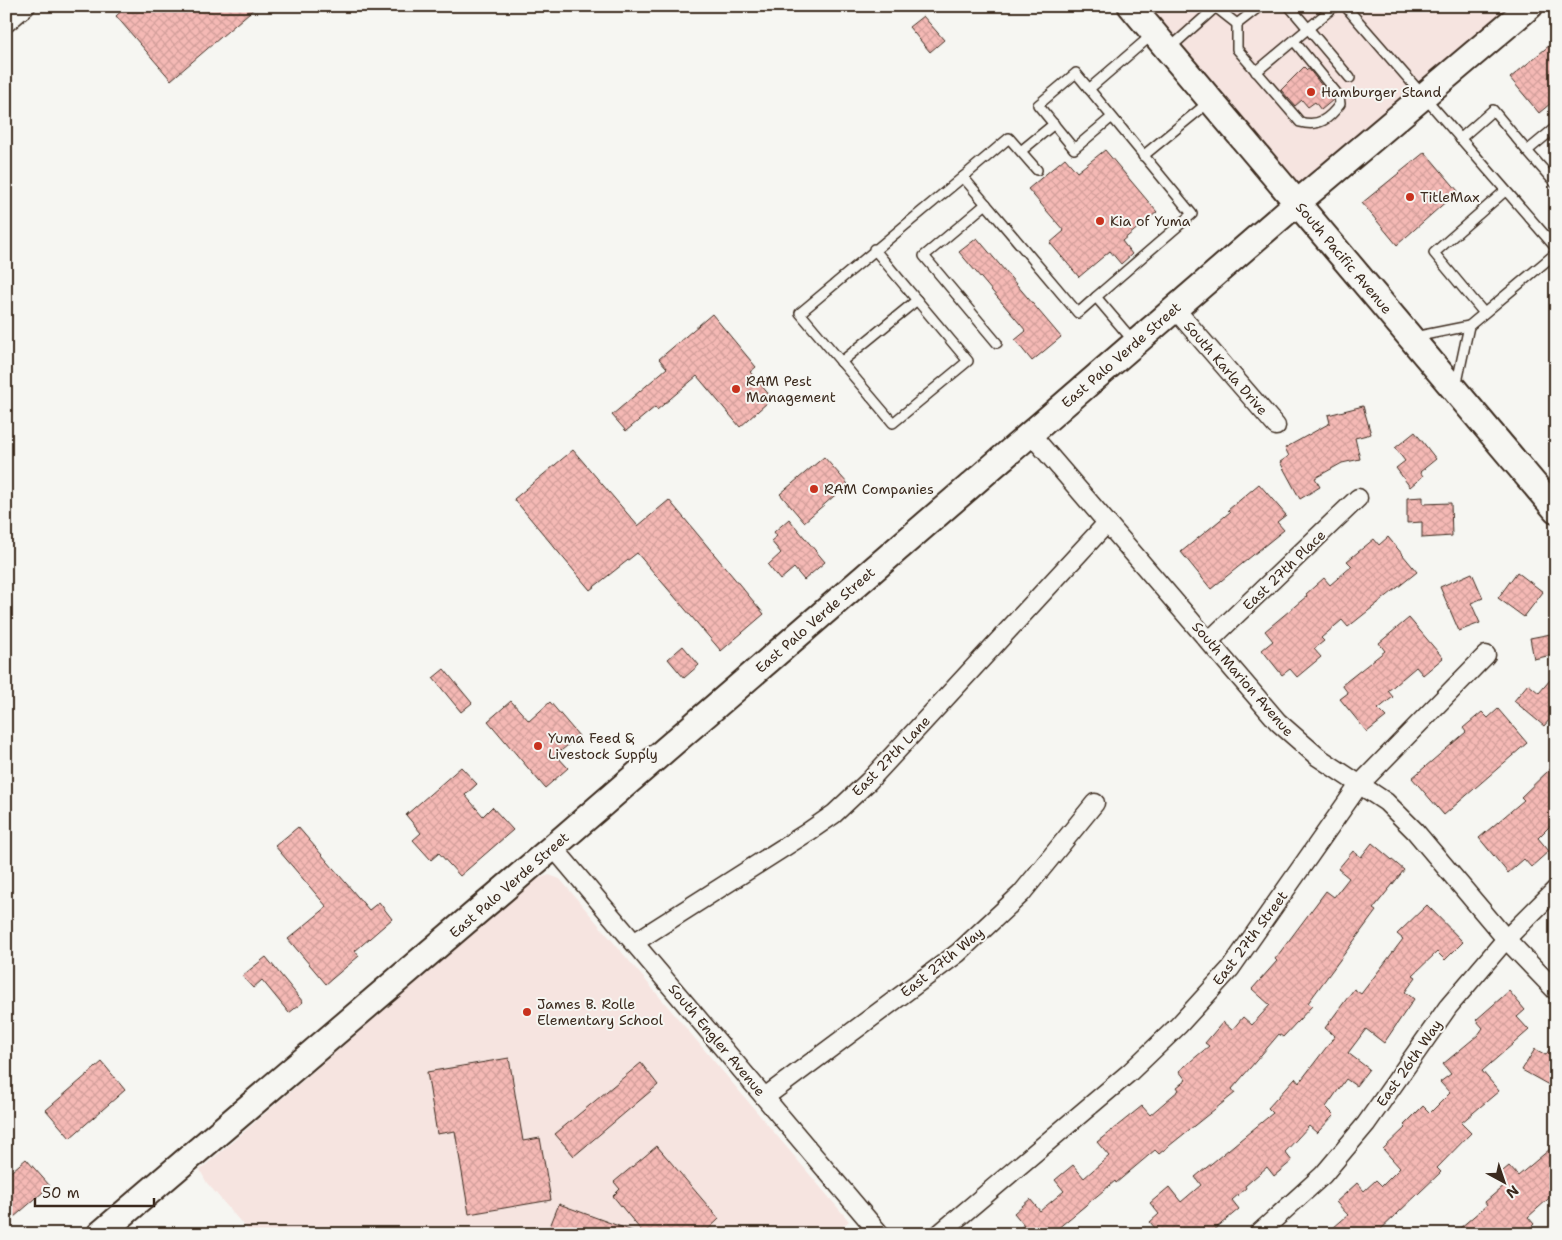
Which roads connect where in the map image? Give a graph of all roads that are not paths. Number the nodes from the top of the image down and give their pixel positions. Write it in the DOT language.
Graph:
graph roads {
  1 [pos="26,6"];
  2 [pos="1131,6"];
  3 [pos="1260,6"];
  4 [pos="1289,6"];
  5 [pos="1335,6"];
  6 [pos="1345,6"];
  7 [pos="1530,6"];
  8 [pos="1215,7"];
  9 [pos="6,23"];
  10 [pos="1238,24"];
  11 [pos="1309,28"];
  12 [pos="1294,41"];
  13 [pos="1161,42"];
  14 [pos="1256,72"];
  15 [pos="1350,78"];
  16 [pos="1089,89"];
  17 [pos="1423,97"];
  18 [pos="1211,101"];
  19 [pos="1112,118"];
  20 [pos="1054,124"];
  21 [pos="1556,127"];
  22 [pos="1460,139"];
  23 [pos="1021,151"];
  24 [pos="1527,151"];
  25 [pos="1143,156"];
  26 [pos="1036,170"];
  27 [pos="963,177"];
  28 [pos="1556,184"];
  29 [pos="1505,191"];
  30 [pos="1297,203"];
  31 [pos="986,204"];
  32 [pos="1556,248"];
  33 [pos="874,249"];
  34 [pos="1556,253"];
  35 [pos="1096,297"];
  36 [pos="917,300"];
  37 [pos="1175,309"];
  38 [pos="1484,313"];
  39 [pos="1469,326"];
  40 [pos="1411,338"];
  41 [pos="998,343"];
  42 [pos="1135,343"];
  43 [pos="841,362"];
  44 [pos="1455,390"];
  45 [pos="1276,426"];
  46 [pos="1030,433"];
  47 [pos="1358,498"];
  48 [pos="1556,510"];
  49 [pos="1107,523"];
  50 [pos="1209,641"];
  51 [pos="1486,655"];
  52 [pos="1359,785"];
  53 [pos="1095,803"];
  54 [pos="554,847"];
  55 [pos="1556,889"];
  56 [pos="1506,939"];
  57 [pos="634,942"];
  58 [pos="1556,991"];
  59 [pos="765,1097"];
  60 [pos="100,1234"];
  61 [pos="880,1234"];
  62 [pos="939,1234"];
  63 [pos="1258,1234"];
  1 -- 9 [label="street"];
  2 -- 13 [label="street, South Pacific Avenue"];
  3 -- 10 [label="lane"];
  4 -- 11 [label="lane"];
  5 -- 11 [label="lane"];
  6 -- 17 [label="lane"];
  7 -- 17 [label="street, East Palo Verde Street"];
  8 -- 10 [label="lane"];
  8 -- 13 [label="lane"];
  10 -- 14 [label="lane"];
  11 -- 12 [label="lane"];
  11 -- 15 [label="lane"];
  12 -- 14 [label="lane"];
  12 -- 14 [label="lane"];
  13 -- 16 [label="lane"];
  13 -- 18 [label="street, South Pacific Avenue"];
  16 -- 19 [label="lane"];
  16 -- 20 [label="lane"];
  17 -- 22 [label="lane"];
  17 -- 30 [label="street, East Palo Verde Street"];
  18 -- 25 [label="lane"];
  18 -- 30 [label="street, South Pacific Avenue"];
  19 -- 20 [label="lane"];
  19 -- 25 [label="lane"];
  20 -- 23 [label="lane"];
  21 -- 24 [label="lane"];
  22 -- 24 [label="lane"];
  22 -- 29 [label="lane"];
  23 -- 26 [label="lane"];
  23 -- 27 [label="lane"];
  24 -- 28 [label="lane"];
  25 -- 35 [label="lane"];
  27 -- 31 [label="lane"];
  27 -- 33 [label="lane"];
  29 -- 32 [label="lane"];
  29 -- 38 [label="lane"];
  30 -- 37 [label="street, East Palo Verde Street"];
  30 -- 40 [label="street, South Pacific Avenue"];
  31 -- 35 [label="lane"];
  31 -- 41 [label="lane"];
  33 -- 36 [label="lane"];
  33 -- 43 [label="lane"];
  34 -- 38 [label="lane"];
  35 -- 42 [label="lane"];
  36 -- 43 [label="lane"];
  36 -- 43 [label="lane"];
  37 -- 42 [label="street, East Palo Verde Street"];
  37 -- 45 [label="street, South Karla Drive"];
  38 -- 39 [label="lane"];
  39 -- 40 [label="lane"];
  39 -- 44 [label="lane"];
  40 -- 44 [label="street, South Pacific Avenue"];
  42 -- 46 [label="street, East Palo Verde Street"];
  44 -- 48 [label="street, South Pacific Avenue"];
  46 -- 49 [label="street, South Marion Avenue"];
  46 -- 54 [label="street, East Palo Verde Street"];
  47 -- 50 [label="street, East 27th Place"];
  49 -- 50 [label="street, South Marion Avenue"];
  49 -- 57 [label="street, East 27th Lane"];
  50 -- 52 [label="street, South Marion Avenue"];
  51 -- 52 [label="street, East 27th Street"];
  52 -- 56 [label="street, South Marion Avenue"];
  52 -- 62 [label="street, East 27th Street"];
  53 -- 59 [label="street, East 27th Way"];
  54 -- 57 [label="street, South Engler Avenue"];
  54 -- 60 [label="street, East Palo Verde Street"];
  55 -- 56 [label="street, East 26th Way"];
  56 -- 58 [label="street, South Marion Avenue"];
  56 -- 63 [label="street, East 26th Way"];
  57 -- 59 [label="street, South Engler Avenue"];
  59 -- 61 [label="street, South Engler Avenue"];
}
